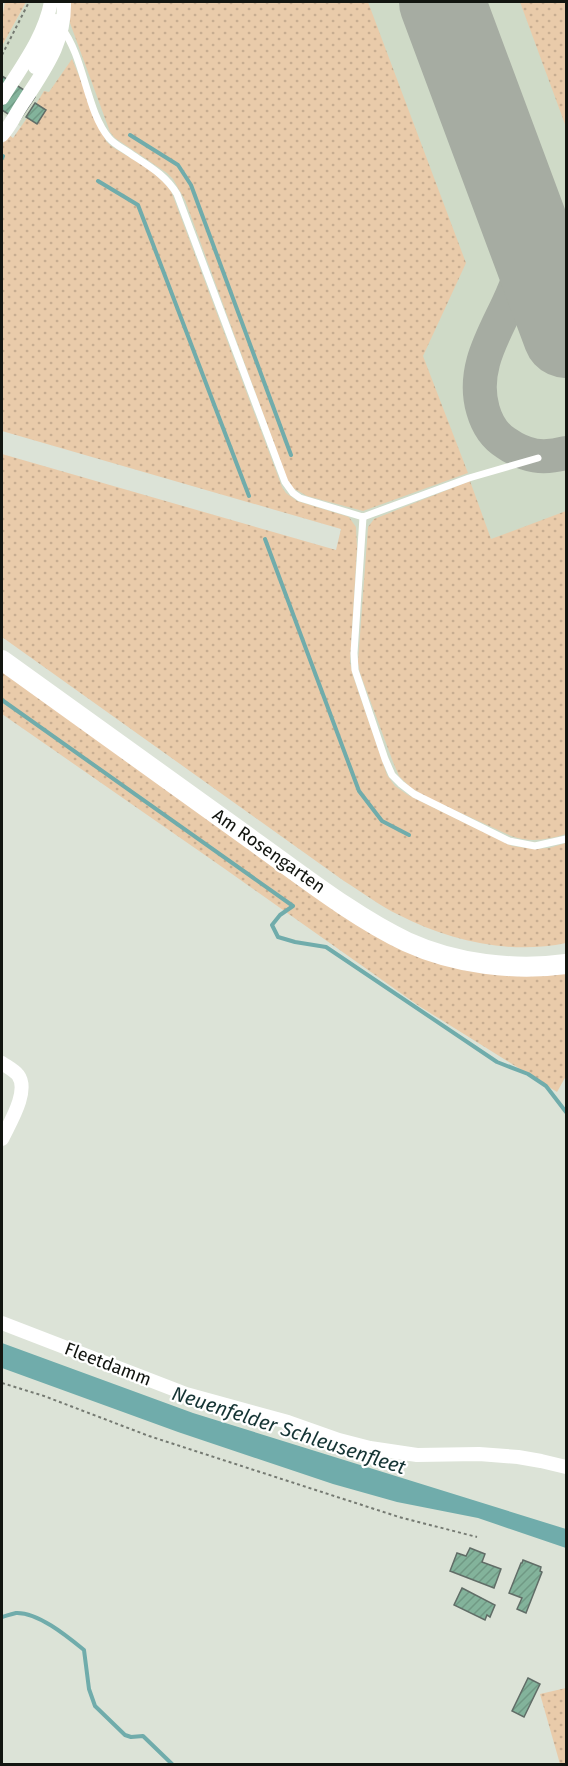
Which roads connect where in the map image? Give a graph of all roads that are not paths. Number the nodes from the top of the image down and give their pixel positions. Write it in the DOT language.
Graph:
graph roads {
  1 [pos="62,2"];
  2 [pos="47,10"];
  3 [pos="2,83"];
  4 [pos="2,98"];
  5 [pos="2,119"];
  6 [pos="2,135"];
  7 [pos="538,458"];
  8 [pos="363,517"];
  9 [pos="2,660"];
  10 [pos="567,839"];
  11 [pos="567,964"];
  12 [pos="2,1063"];
  13 [pos="2,1139"];
  14 [pos="2,1323"];
  15 [pos="567,1467"];
  1 -- 2 [label="street"];
  2 -- 3 [label="street"];
  2 -- 4 [label="street"];
  2 -- 5 [label="street"];
  2 -- 6 [label="street"];
  2 -- 8 [label="lane"];
  7 -- 8 [label="lane"];
  8 -- 10 [label="lane"];
  9 -- 11 [label="main road, Am Rosengarten"];
  12 -- 13 [label="street"];
  14 -- 15 [label="street, Fleetdamm"];
}
